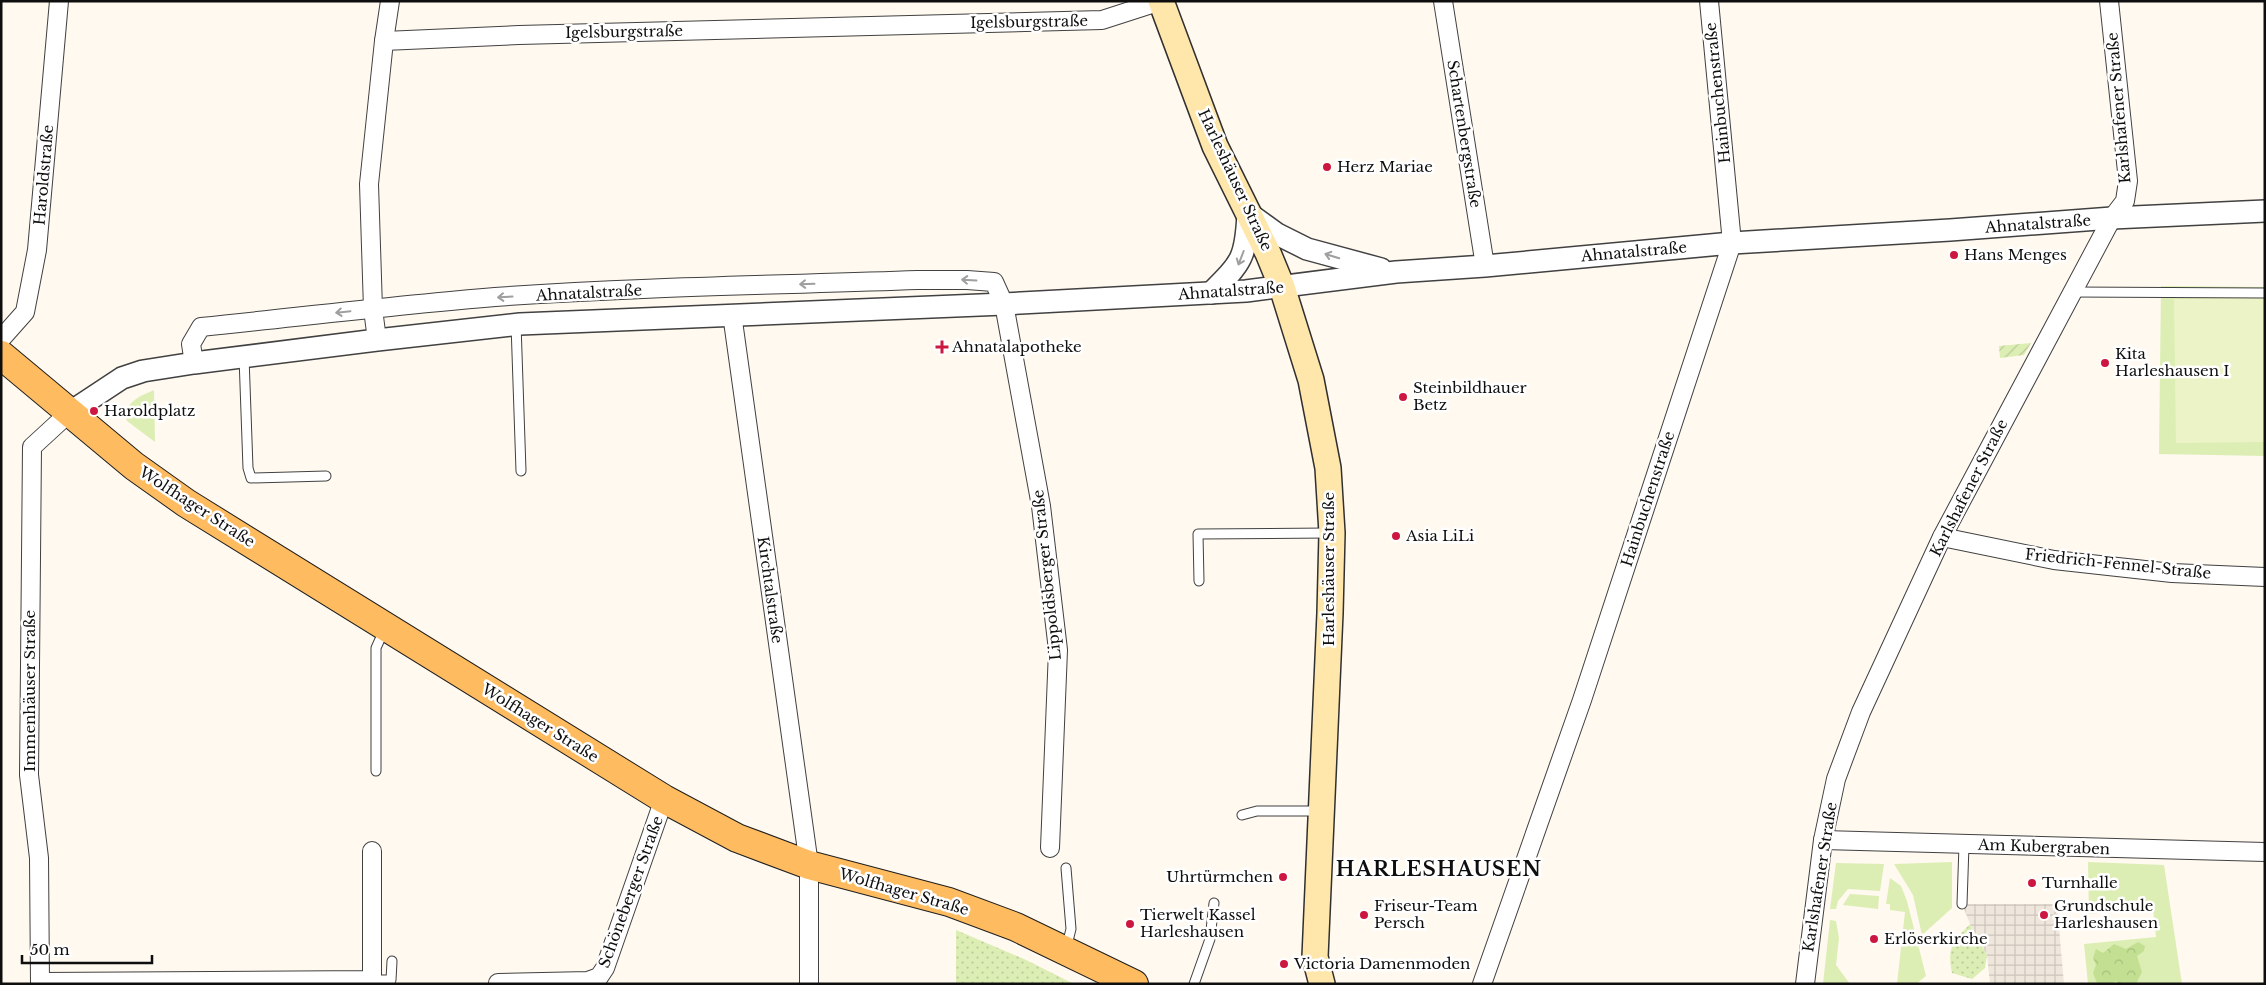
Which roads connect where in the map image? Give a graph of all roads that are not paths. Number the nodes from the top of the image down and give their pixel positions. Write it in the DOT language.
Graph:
graph roads {
  1 [pos="59,1"];
  2 [pos="390,1"];
  3 [pos="1161,1"];
  4 [pos="1443,1"];
  5 [pos="1708,1"];
  6 [pos="2108,1"];
  7 [pos="384,41"];
  8 [pos="2265,211"];
  9 [pos="1248,213"];
  10 [pos="2112,218"];
  11 [pos="1732,243"];
  12 [pos="1485,266"];
  13 [pos="1396,272"];
  14 [pos="1282,287"];
  15 [pos="2072,292"];
  16 [pos="1211,293"];
  17 [pos="2265,293"];
  18 [pos="1004,304"];
  19 [pos="373,309"];
  20 [pos="732,314"];
  21 [pos="516,324"];
  22 [pos="1,339"];
  23 [pos="377,340"];
  24 [pos="1,355"];
  25 [pos="244,357"];
  26 [pos="194,363"];
  27 [pos="69,413"];
  28 [pos="521,471"];
  29 [pos="326,476"];
  30 [pos="1332,532"];
  31 [pos="1942,537"];
  32 [pos="2265,577"];
  33 [pos="1199,581"];
  34 [pos="385,627"];
  35 [pos="376,771"];
  36 [pos="664,799"];
  37 [pos="1321,811"];
  38 [pos="1242,814"];
  39 [pos="1823,840"];
  40 [pos="1964,845"];
  41 [pos="1050,848"];
  42 [pos="372,851"];
  43 [pos="2265,852"];
  44 [pos="809,865"];
  45 [pos="1066,868"];
  46 [pos="1214,903"];
  47 [pos="1962,904"];
  48 [pos="1066,951"];
  49 [pos="1315,958"];
  50 [pos="392,961"];
  51 [pos="372,980"];
  52 [pos="600,980"];
  53 [pos="40,983"];
  54 [pos="498,983"];
  55 [pos="809,984"];
  56 [pos="1134,984"];
  57 [pos="1194,984"];
  58 [pos="1305,984"];
  59 [pos="1322,984"];
  60 [pos="1482,984"];
  61 [pos="1805,984"];
  1 -- 22 [label="street, Haroldstraße"];
  2 -- 7 [label="street"];
  3 -- 7 [label="street, Igelsburgstraße"];
  3 -- 9 [label="main road, Harleshäuser Straße"];
  4 -- 12 [label="street, Schartenbergstraße"];
  5 -- 11 [label="street, Hainbuchenstraße"];
  6 -- 10 [label="street, Karlshafener Straße"];
  7 -- 19 [label="street"];
  8 -- 10 [label="street, Ahnatalstraße"];
  13 -- 9 [label="street, one-way"];
  9 -- 14 [label="main road, Harleshäuser Straße"];
  9 -- 16 [label="street, one-way"];
  10 -- 11 [label="street, Ahnatalstraße"];
  10 -- 15 [label="street, Karlshafener Straße"];
  11 -- 12 [label="street, Ahnatalstraße"];
  11 -- 60 [label="street, Hainbuchenstraße"];
  12 -- 13 [label="street, Ahnatalstraße"];
  13 -- 14 [label="street, Ahnatalstraße"];
  14 -- 16 [label="street, Ahnatalstraße"];
  14 -- 30 [label="main road, Harleshäuser Straße"];
  15 -- 17 [label="lane"];
  15 -- 31 [label="street, Karlshafener Straße"];
  16 -- 18 [label="street, Ahnatalstraße"];
  18 -- 19 [label="street, Ahnatalstraße, one-way"];
  18 -- 20 [label="street, Ahnatalstraße"];
  18 -- 41 [label="street, Lippoldsberger Straße"];
  19 -- 23 [label="street"];
  19 -- 26 [label="street, Ahnatalstraße, one-way"];
  20 -- 21 [label="street, Ahnatalstraße"];
  20 -- 44 [label="street, Kirchtalstraße"];
  21 -- 23 [label="street, Ahnatalstraße"];
  21 -- 28 [label="lane"];
  23 -- 25 [label="street, Ahnatalstraße"];
  24 -- 27 [label="main road, Wolfhager Straße"];
  25 -- 26 [label="street, Ahnatalstraße"];
  25 -- 29 [label="lane"];
  26 -- 27 [label="street, Ahnatalstraße"];
  27 -- 34 [label="main road, Wolfhager Straße"];
  27 -- 53 [label="street, Immenhäuser Straße"];
  30 -- 33 [label="lane"];
  30 -- 37 [label="main road, Harleshäuser Straße"];
  31 -- 32 [label="street, Friedrich-Fennel-Straße"];
  31 -- 39 [label="street, Karlshafener Straße"];
  34 -- 35 [label="lane"];
  34 -- 36 [label="main road, Wolfhager Straße"];
  36 -- 44 [label="main road, Wolfhager Straße"];
  36 -- 52 [label="street, Schöneberger Straße"];
  37 -- 38 [label="lane"];
  37 -- 49 [label="main road, Harleshäuser Straße"];
  39 -- 40 [label="street, Am Kubergraben"];
  39 -- 61 [label="street, Karlshafener Straße"];
  40 -- 43 [label="street, Am Kubergraben"];
  40 -- 47 [label="lane"];
  42 -- 51 [label="street"];
  44 -- 48 [label="main road, Wolfhager Straße"];
  44 -- 55 [label="street, Kirchtalstraße"];
  45 -- 48 [label="lane"];
  46 -- 57 [label="lane"];
  48 -- 56 [label="main road, Wolfhager Straße"];
  49 -- 58 [label="main road, Harleshäuser Straße"];
  49 -- 59 [label="main road, Harleshäuser Straße"];
  50 -- 51 [label="lane"];
  51 -- 53 [label="street"];
  52 -- 54 [label="street"];
}
